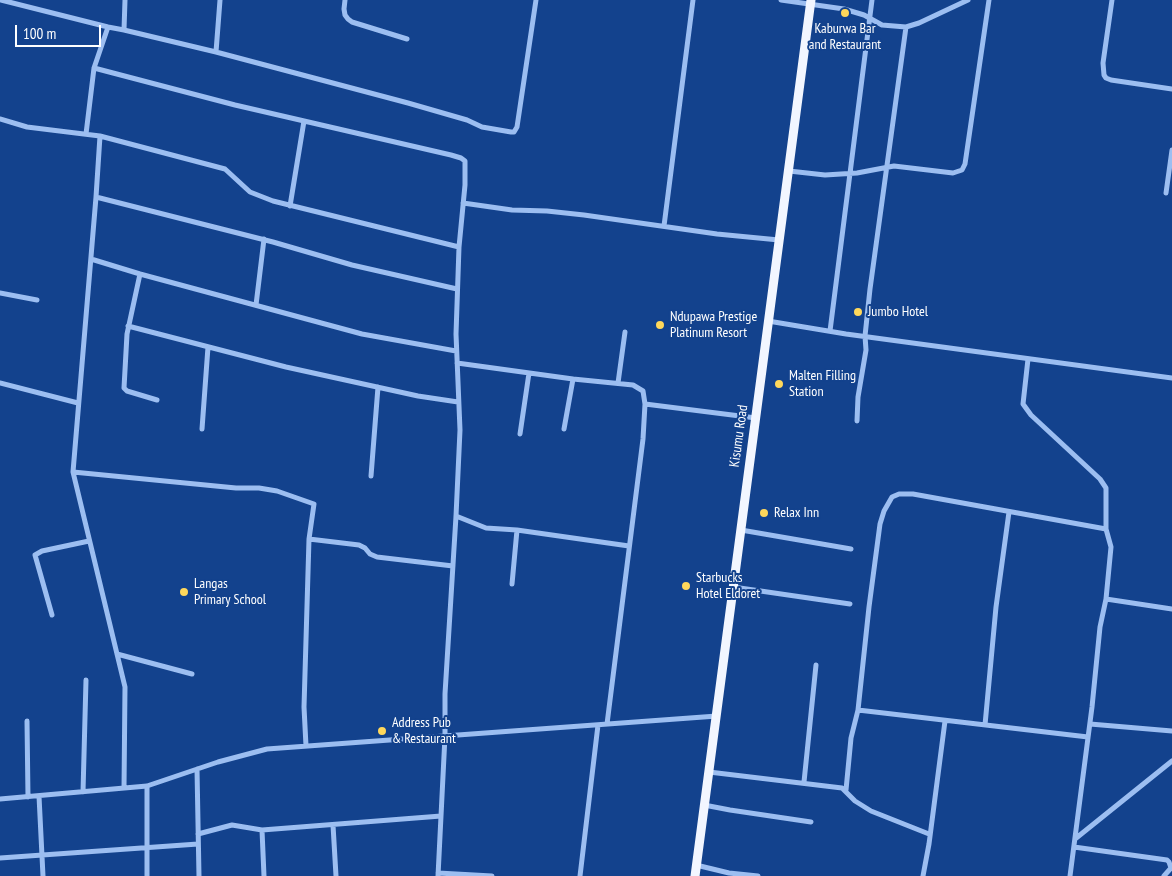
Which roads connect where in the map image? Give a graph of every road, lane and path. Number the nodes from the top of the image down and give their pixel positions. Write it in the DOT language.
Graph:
graph roads {
  1 [pos="2,0"];
  2 [pos="125,0"];
  3 [pos="220,0"];
  4 [pos="345,0"];
  5 [pos="536,0"];
  6 [pos="693,0"];
  7 [pos="781,0"];
  8 [pos="872,0"];
  9 [pos="968,0"];
  10 [pos="988,0"];
  11 [pos="1112,0"];
  12 [pos="811,2"];
  13 [pos="869,18"];
  14 [pos="108,27"];
  15 [pos="906,27"];
  16 [pos="124,30"];
  17 [pos="407,38"];
  18 [pos="216,52"];
  19 [pos="94,68"];
  20 [pos="1172,89"];
  21 [pos="0,119"];
  22 [pos="304,122"];
  23 [pos="86,134"];
  24 [pos="100,136"];
  25 [pos="1172,150"];
  26 [pos="887,167"];
  27 [pos="788,171"];
  28 [pos="849,173"];
  29 [pos="1166,193"];
  30 [pos="96,196"];
  31 [pos="464,203"];
  32 [pos="290,206"];
  33 [pos="664,226"];
  34 [pos="264,239"];
  35 [pos="779,240"];
  36 [pos="459,247"];
  37 [pos="91,258"];
  38 [pos="140,274"];
  39 [pos="457,289"];
  40 [pos="0,293"];
  41 [pos="37,300"];
  42 [pos="256,305"];
  43 [pos="768,321"];
  44 [pos="128,326"];
  45 [pos="830,331"];
  46 [pos="625,332"];
  47 [pos="865,336"];
  48 [pos="208,347"];
  49 [pos="456,351"];
  50 [pos="1028,359"];
  51 [pos="457,362"];
  52 [pos="528,373"];
  53 [pos="1172,378"];
  54 [pos="573,379"];
  55 [pos="0,383"];
  56 [pos="618,383"];
  57 [pos="378,388"];
  58 [pos="157,400"];
  59 [pos="458,402"];
  60 [pos="78,403"];
  61 [pos="645,404"];
  62 [pos="756,418"];
  63 [pos="857,421"];
  64 [pos="202,429"];
  65 [pos="564,429"];
  66 [pos="520,434"];
  67 [pos="73,472"];
  68 [pos="371,476"];
  69 [pos="1010,512"];
  70 [pos="456,516"];
  71 [pos="1106,529"];
  72 [pos="517,530"];
  73 [pos="741,530"];
  74 [pos="309,539"];
  75 [pos="89,542"];
  76 [pos="629,546"];
  77 [pos="851,549"];
  78 [pos="454,566"];
  79 [pos="512,584"];
  80 [pos="733,587"];
  81 [pos="1106,599"];
  82 [pos="850,604"];
  83 [pos="1172,609"];
  84 [pos="52,615"];
  85 [pos="117,654"];
  86 [pos="816,665"];
  87 [pos="192,674"];
  88 [pos="86,680"];
  89 [pos="858,710"];
  90 [pos="716,716"];
  91 [pos="27,721"];
  92 [pos="945,721"];
  93 [pos="608,724"];
  94 [pos="1090,724"];
  95 [pos="598,725"];
  96 [pos="985,725"];
  97 [pos="1172,731"];
  98 [pos="445,736"];
  99 [pos="1088,737"];
  100 [pos="306,746"];
  101 [pos="1172,760"];
  102 [pos="197,770"];
  103 [pos="709,772"];
  104 [pos="804,782"];
  105 [pos="147,786"];
  106 [pos="124,788"];
  107 [pos="846,790"];
  108 [pos="83,792"];
  109 [pos="39,796"];
  110 [pos="28,797"];
  111 [pos="0,799"];
  112 [pos="704,805"];
  113 [pos="441,816"];
  114 [pos="811,822"];
  115 [pos="333,825"];
  116 [pos="262,830"];
  117 [pos="198,834"];
  118 [pos="929,834"];
  119 [pos="1075,838"];
  120 [pos="198,844"];
  121 [pos="147,847"];
  122 [pos="1074,847"];
  123 [pos="42,855"];
  124 [pos="0,858"];
  125 [pos="696,865"];
  126 [pos="438,874"];
  127 [pos="42,876"];
  128 [pos="147,876"];
  129 [pos="199,876"];
  130 [pos="264,876"];
  131 [pos="336,876"];
  132 [pos="487,876"];
  133 [pos="492,876"];
  134 [pos="580,876"];
  135 [pos="695,876"];
  136 [pos="758,876"];
  137 [pos="923,876"];
  138 [pos="1070,876"];
  139 [pos="1164,876"];
  1 -- 14 [label="street"];
  2 -- 16 [label="street"];
  3 -- 18 [label="street"];
  4 -- 17 [label="street"];
  5 -- 18 [label="street"];
  6 -- 33 [label="street"];
  7 -- 12 [label="street"];
  8 -- 13 [label="street"];
  9 -- 15 [label="street"];
  10 -- 26 [label="street"];
  11 -- 20 [label="street"];
  12 -- 13 [label="street"];
  12 -- 27 [label="highway, Kisumu Road"];
  13 -- 15 [label="street"];
  13 -- 28 [label="street"];
  14 -- 16 [label="street"];
  14 -- 19 [label="street"];
  15 -- 26 [label="street"];
  16 -- 18 [label="street"];
  19 -- 22 [label="street"];
  19 -- 23 [label="street"];
  21 -- 23 [label="street"];
  22 -- 31 [label="street"];
  22 -- 32 [label="street"];
  23 -- 24 [label="street"];
  24 -- 30 [label="street"];
  24 -- 32 [label="street"];
  25 -- 29 [label="street"];
  26 -- 28 [label="street"];
  26 -- 47 [label="street"];
  27 -- 28 [label="street"];
  27 -- 35 [label="highway, Kisumu Road"];
  28 -- 45 [label="street"];
  30 -- 34 [label="street"];
  30 -- 37 [label="street"];
  31 -- 33 [label="street"];
  31 -- 36 [label="street"];
  32 -- 36 [label="street"];
  33 -- 35 [label="street"];
  34 -- 39 [label="street"];
  34 -- 42 [label="street"];
  35 -- 43 [label="highway, Kisumu Road"];
  36 -- 39 [label="street"];
  37 -- 38 [label="street"];
  37 -- 60 [label="street"];
  38 -- 42 [label="street"];
  38 -- 44 [label="street"];
  39 -- 49 [label="street"];
  40 -- 41 [label="street"];
  42 -- 49 [label="street"];
  43 -- 45 [label="street"];
  43 -- 62 [label="highway, Kisumu Road"];
  44 -- 48 [label="street"];
  44 -- 58 [label="street"];
  45 -- 47 [label="street"];
  46 -- 56 [label="street"];
  47 -- 50 [label="street"];
  47 -- 63 [label="street"];
  48 -- 57 [label="street"];
  48 -- 64 [label="street"];
  49 -- 51 [label="street"];
  50 -- 53 [label="street"];
  50 -- 71 [label="street"];
  51 -- 52 [label="street"];
  51 -- 59 [label="street"];
  52 -- 54 [label="street"];
  52 -- 66 [label="street"];
  54 -- 56 [label="street"];
  54 -- 65 [label="street"];
  55 -- 60 [label="street"];
  56 -- 61 [label="street"];
  57 -- 59 [label="street"];
  57 -- 68 [label="street"];
  59 -- 70 [label="street"];
  60 -- 67 [label="street"];
  61 -- 62 [label="street"];
  61 -- 76 [label="street"];
  62 -- 73 [label="highway, Kisumu Road"];
  67 -- 74 [label="street"];
  67 -- 75 [label="street"];
  69 -- 71 [label="street"];
  69 -- 89 [label="street"];
  69 -- 96 [label="street"];
  70 -- 72 [label="street"];
  70 -- 78 [label="street"];
  71 -- 81 [label="street"];
  72 -- 76 [label="street"];
  72 -- 79 [label="street"];
  73 -- 77 [label="street"];
  73 -- 80 [label="highway, Kisumu Road"];
  74 -- 78 [label="street"];
  74 -- 100 [label="street"];
  75 -- 84 [label="street"];
  75 -- 85 [label="street"];
  76 -- 93 [label="street"];
  78 -- 98 [label="street"];
  80 -- 82 [label="street"];
  80 -- 90 [label="highway, Kisumu Road"];
  81 -- 83 [label="street"];
  81 -- 94 [label="street"];
  85 -- 87 [label="street"];
  85 -- 106 [label="street"];
  86 -- 104 [label="street"];
  88 -- 108 [label="street"];
  89 -- 92 [label="street"];
  89 -- 107 [label="street"];
  90 -- 93 [label="street"];
  90 -- 103 [label="highway, Kisumu Road"];
  91 -- 110 [label="street"];
  92 -- 96 [label="street"];
  92 -- 118 [label="street"];
  93 -- 95 [label="street"];
  94 -- 97 [label="street"];
  94 -- 99 [label="street"];
  95 -- 98 [label="street"];
  95 -- 134 [label="street"];
  96 -- 99 [label="street"];
  98 -- 100 [label="street"];
  98 -- 113 [label="street"];
  99 -- 119 [label="street"];
  100 -- 102 [label="street"];
  101 -- 119 [label="street"];
  102 -- 105 [label="street"];
  102 -- 117 [label="street"];
  103 -- 104 [label="street"];
  103 -- 112 [label="highway, Kisumu Road"];
  104 -- 107 [label="street"];
  105 -- 106 [label="street"];
  105 -- 121 [label="street"];
  106 -- 108 [label="street"];
  107 -- 118 [label="street"];
  108 -- 109 [label="street"];
  109 -- 110 [label="street"];
  109 -- 123 [label="street"];
  110 -- 111 [label="street"];
  112 -- 114 [label="street"];
  112 -- 125 [label="highway, Kisumu Road"];
  113 -- 115 [label="street"];
  113 -- 126 [label="street"];
  115 -- 116 [label="street"];
  115 -- 131 [label="street"];
  116 -- 117 [label="street"];
  116 -- 130 [label="street"];
  117 -- 120 [label="street"];
  118 -- 137 [label="street"];
  119 -- 122 [label="street"];
  120 -- 121 [label="street"];
  120 -- 129 [label="street"];
  121 -- 123 [label="street"];
  121 -- 128 [label="street"];
  122 -- 138 [label="street"];
  122 -- 139 [label="street"];
  123 -- 124 [label="street"];
  123 -- 127 [label="street"];
  125 -- 135 [label="highway, Kisumu Road"];
  125 -- 136 [label="street"];
  126 -- 132 [label="street"];
  132 -- 133 [label="street"];
}
